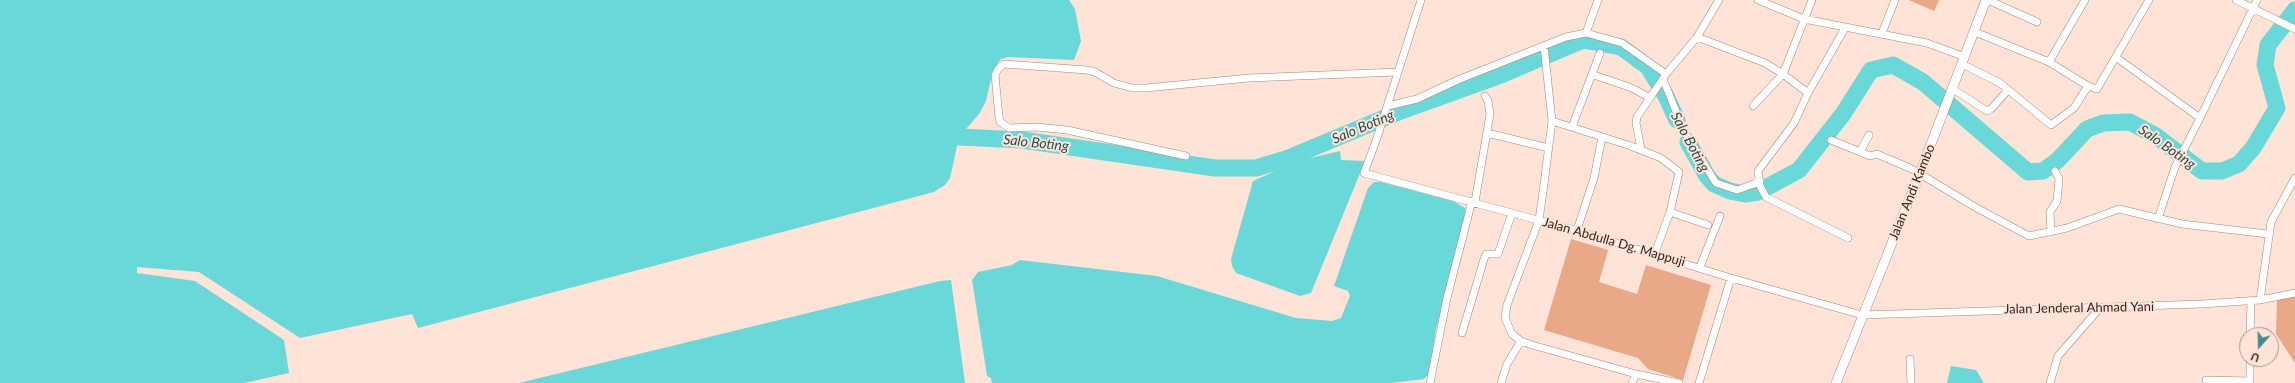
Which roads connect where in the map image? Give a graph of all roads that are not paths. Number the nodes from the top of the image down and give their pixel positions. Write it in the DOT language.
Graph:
graph roads {
  1 [pos="1421,0"];
  2 [pos="1598,0"];
  3 [pos="1718,0"];
  4 [pos="1758,0"];
  5 [pos="1812,0"];
  6 [pos="1895,0"];
  7 [pos="1987,0"];
  8 [pos="2085,0"];
  9 [pos="2149,0"];
  10 [pos="2236,0"];
  11 [pos="2257,0"];
  12 [pos="2253,7"];
  13 [pos="1804,19"];
  14 [pos="2037,22"];
  15 [pos="1845,28"];
  16 [pos="2295,29"];
  17 [pos="1975,32"];
  18 [pos="1586,33"];
  19 [pos="1882,33"];
  20 [pos="1697,37"];
  21 [pos="1544,48"];
  22 [pos="1600,52"];
  23 [pos="2117,58"];
  24 [pos="1964,60"];
  25 [pos="2049,62"];
  26 [pos="1398,72"];
  27 [pos="1783,74"];
  28 [pos="1594,75"];
  29 [pos="1664,79"];
  30 [pos="2088,86"];
  31 [pos="1953,88"];
  32 [pos="2008,90"];
  33 [pos="1808,93"];
  34 [pos="1485,96"];
  35 [pos="1652,96"];
  36 [pos="1753,106"];
  37 [pos="1387,107"];
  38 [pos="2200,118"];
  39 [pos="1552,121"];
  40 [pos="1572,127"];
  41 [pos="1487,133"];
  42 [pos="1868,135"];
  43 [pos="1602,137"];
  44 [pos="1831,140"];
  45 [pos="1549,148"];
  46 [pos="1641,149"];
  47 [pos="1860,152"];
  48 [pos="1186,156"];
  49 [pos="2055,171"];
  50 [pos="1920,173"];
  51 [pos="2295,178"];
  52 [pos="1760,183"];
  53 [pos="1473,201"];
  54 [pos="1512,212"];
  55 [pos="1670,212"];
  56 [pos="1720,216"];
  57 [pos="2158,219"];
  58 [pos="1539,220"];
  59 [pos="1708,225"];
  60 [pos="1577,230"];
  61 [pos="2051,232"];
  62 [pos="2268,234"];
  63 [pos="1848,238"];
  64 [pos="1655,253"];
  65 [pos="1700,268"];
  66 [pos="1731,278"];
  67 [pos="2295,292"];
  68 [pos="2260,300"];
  69 [pos="2251,301"];
  70 [pos="2098,309"];
  71 [pos="1862,315"];
  72 [pos="2250,327"];
  73 [pos="1462,333"];
  74 [pos="1521,341"];
  75 [pos="1910,359"];
  76 [pos="2250,367"];
  77 [pos="1636,374"];
  78 [pos="2206,380"];
  79 [pos="1430,383"];
  80 [pos="1501,383"];
  81 [pos="1632,383"];
  82 [pos="1679,383"];
  83 [pos="1699,383"];
  84 [pos="1836,383"];
  85 [pos="1911,383"];
  86 [pos="2050,383"];
  1 -- 26 [label="street"];
  2 -- 18 [label="street"];
  3 -- 20 [label="street"];
  4 -- 13 [label="street"];
  5 -- 13 [label="street"];
  6 -- 19 [label="street"];
  7 -- 14 [label="street"];
  7 -- 17 [label="street, Jalan Andi Kambo"];
  8 -- 25 [label="street"];
  9 -- 23 [label="street"];
  10 -- 12 [label="street"];
  11 -- 12 [label="street"];
  12 -- 16 [label="street"];
  12 -- 38 [label="street"];
  13 -- 15 [label="street"];
  13 -- 27 [label="street"];
  15 -- 19 [label="street"];
  15 -- 33 [label="street"];
  17 -- 24 [label="street, Jalan Andi Kambo"];
  17 -- 25 [label="street"];
  18 -- 21 [label="street"];
  18 -- 29 [label="street"];
  19 -- 24 [label="street"];
  20 -- 27 [label="street"];
  20 -- 29 [label="street"];
  21 -- 37 [label="street"];
  21 -- 39 [label="street"];
  22 -- 28 [label="street"];
  23 -- 30 [label="street"];
  23 -- 38 [label="street"];
  24 -- 31 [label="street, Jalan Andi Kambo"];
  24 -- 32 [label="street"];
  25 -- 30 [label="street"];
  26 -- 37 [label="street"];
  26 -- 48 [label="street"];
  27 -- 33 [label="street"];
  27 -- 36 [label="street"];
  28 -- 35 [label="street"];
  28 -- 40 [label="street"];
  29 -- 35 [label="street"];
  29 -- 52 [label="street"];
  30 -- 32 [label="street"];
  31 -- 32 [label="street"];
  31 -- 50 [label="street, Jalan Andi Kambo"];
  33 -- 52 [label="street"];
  34 -- 41 [label="street"];
  35 -- 46 [label="street"];
  37 -- 53 [label="street, Jalan Abdulla Dg. Mappuji"];
  38 -- 57 [label="street"];
  39 -- 40 [label="street"];
  39 -- 45 [label="street"];
  40 -- 43 [label="street"];
  41 -- 45 [label="street"];
  41 -- 53 [label="street"];
  42 -- 47 [label="street"];
  43 -- 46 [label="street"];
  43 -- 60 [label="street"];
  44 -- 47 [label="street"];
  45 -- 58 [label="street"];
  46 -- 55 [label="street"];
  47 -- 50 [label="street"];
  49 -- 61 [label="street"];
  50 -- 61 [label="street"];
  50 -- 71 [label="street, Jalan Andi Kambo"];
  51 -- 62 [label="street"];
  52 -- 63 [label="street"];
  53 -- 54 [label="street, Jalan Abdulla Dg. Mappuji"];
  53 -- 79 [label="street"];
  54 -- 58 [label="street, Jalan Abdulla Dg. Mappuji"];
  54 -- 73 [label="street"];
  55 -- 59 [label="street"];
  55 -- 64 [label="street"];
  56 -- 65 [label="street"];
  57 -- 61 [label="street"];
  57 -- 62 [label="street"];
  58 -- 60 [label="street, Jalan Abdulla Dg. Mappuji"];
  58 -- 74 [label="street"];
  60 -- 64 [label="street, Jalan Abdulla Dg. Mappuji"];
  62 -- 68 [label="street"];
  64 -- 65 [label="street, Jalan Abdulla Dg. Mappuji"];
  65 -- 66 [label="street, Jalan Abdulla Dg. Mappuji"];
  66 -- 71 [label="street, Jalan Abdulla Dg. Mappuji"];
  66 -- 83 [label="street"];
  67 -- 68 [label="street, Jalan Jenderal Ahmad Yani"];
  68 -- 69 [label="street, Jalan Jenderal Ahmad Yani"];
  69 -- 70 [label="street, Jalan Jenderal Ahmad Yani"];
  69 -- 72 [label="street"];
  70 -- 71 [label="street, Jalan Jenderal Ahmad Yani"];
  70 -- 86 [label="street"];
  71 -- 84 [label="street, Jalan Andi Kambo"];
  74 -- 77 [label="street"];
  74 -- 80 [label="street"];
  75 -- 85 [label="street"];
  76 -- 78 [label="street"];
  77 -- 81 [label="street"];
  77 -- 82 [label="street"];
}
